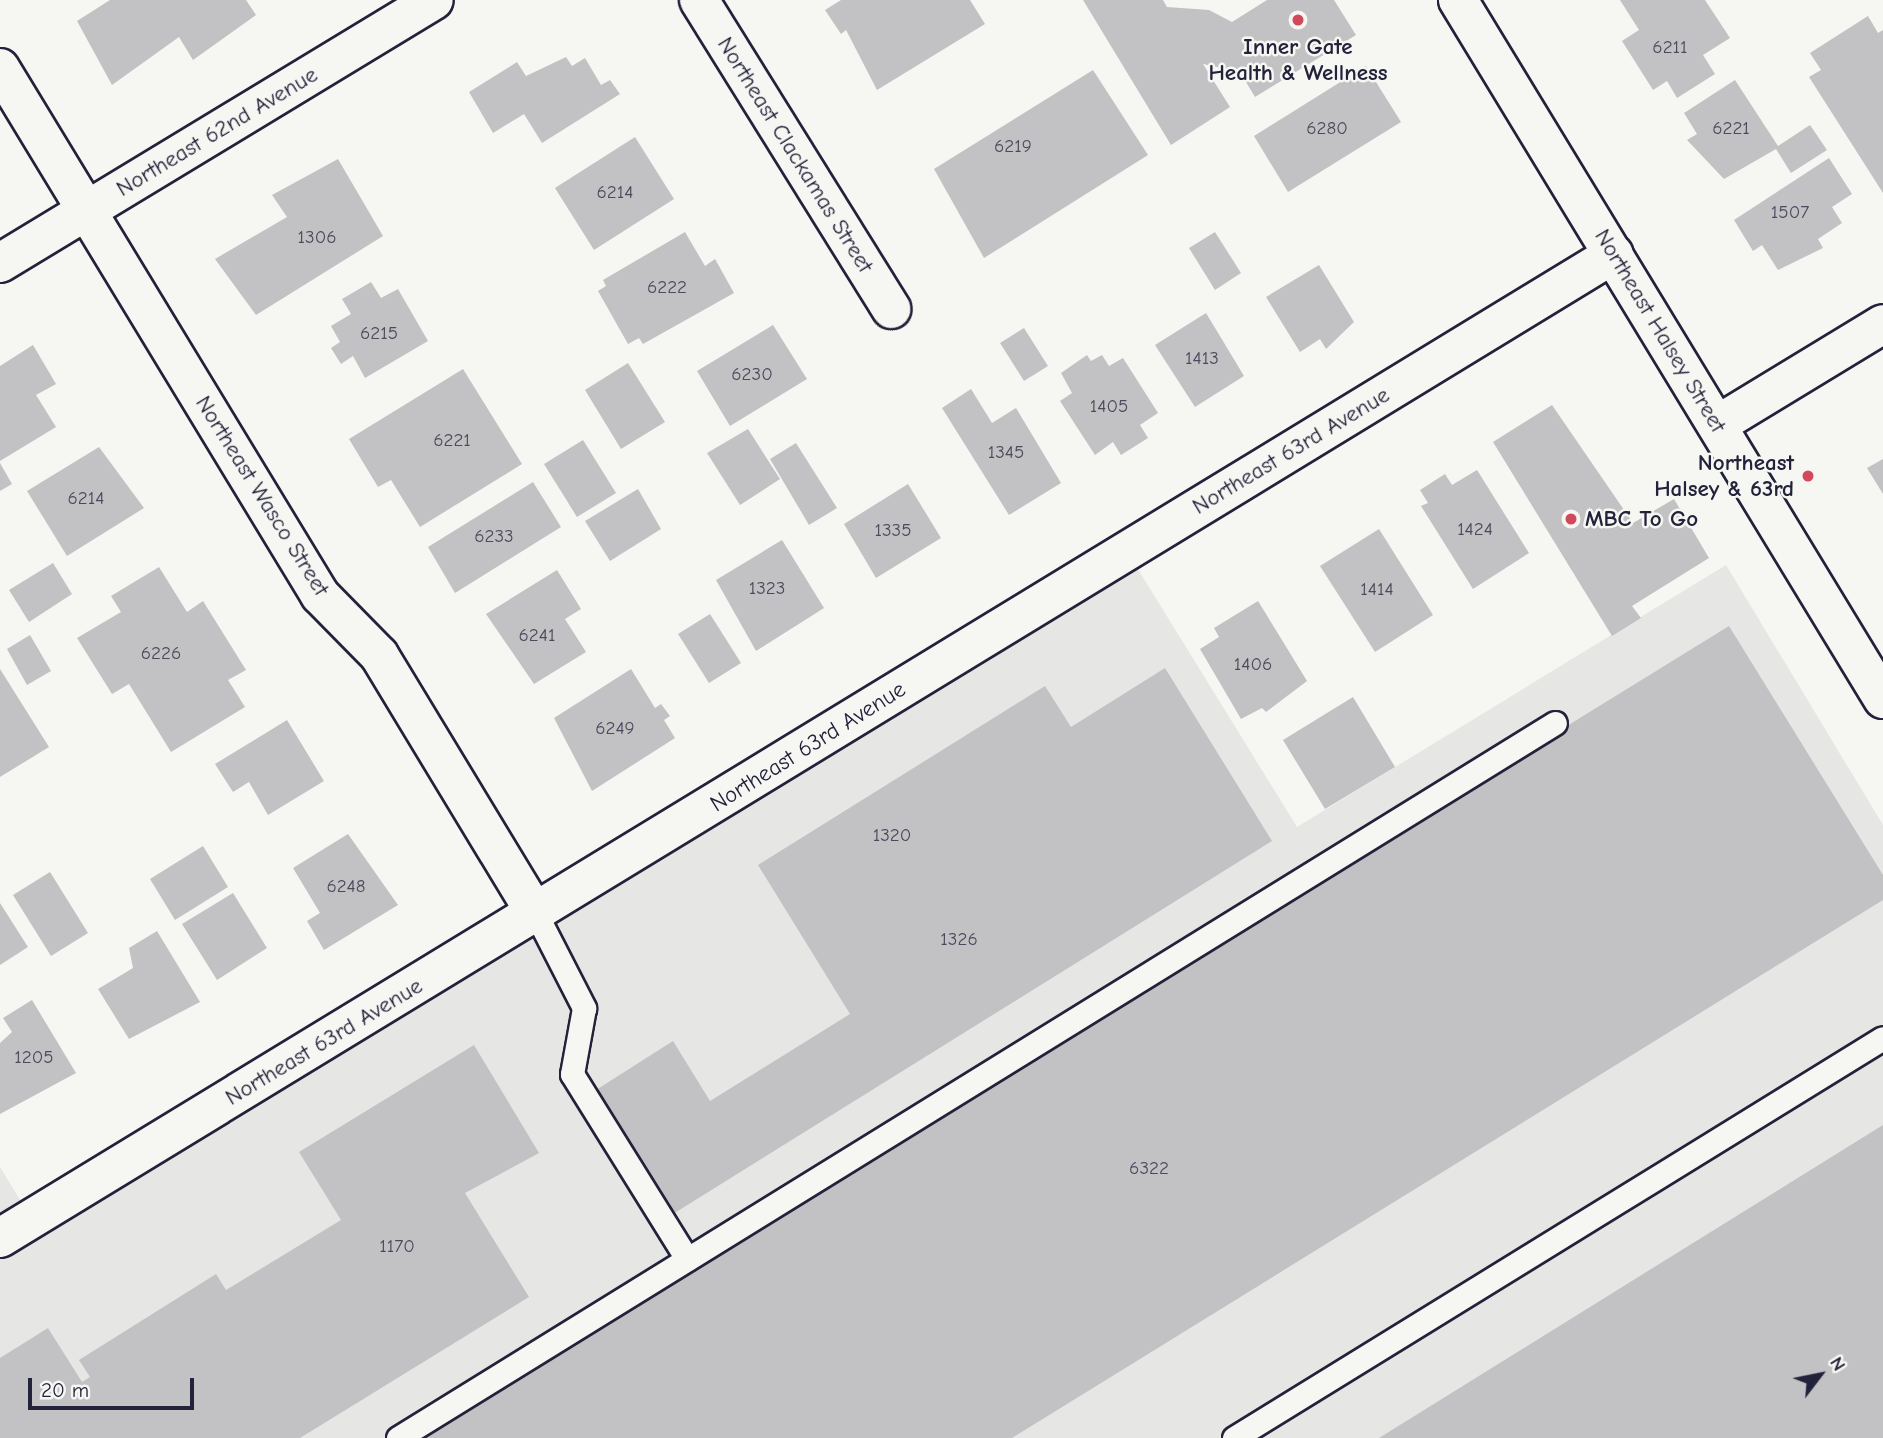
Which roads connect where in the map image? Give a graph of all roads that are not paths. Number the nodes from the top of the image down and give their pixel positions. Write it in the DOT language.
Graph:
graph roads {
  1 [pos="434,0"];
  2 [pos="699,0"];
  3 [pos="1458,0"];
  4 [pos="0,68"];
  5 [pos="87,211"];
  6 [pos="1614,254"];
  7 [pos="0,264"];
  8 [pos="891,309"];
  9 [pos="1883,324"];
  10 [pos="1717,425"];
  11 [pos="1883,699"];
  12 [pos="1555,723"];
  13 [pos="536,914"];
  14 [pos="1883,1038"];
  15 [pos="0,1238"];
  16 [pos="687,1259"];
  17 [pos="398,1438"];
  18 [pos="1234,1438"];
  1 -- 5 [label="street, Northeast 62nd Avenue"];
  2 -- 8 [label="street, Northeast Clackamas Street"];
  3 -- 6 [label="street, Northeast Halsey Street"];
  4 -- 5 [label="street, Northeast Wasco Street"];
  5 -- 7 [label="street, Northeast 62nd Avenue"];
  5 -- 13 [label="street, Northeast Wasco Street"];
  6 -- 10 [label="street, Northeast Halsey Street"];
  6 -- 13 [label="street, Northeast 63rd Avenue"];
  9 -- 10 [label="street"];
  10 -- 11 [label="street, Northeast Halsey Street"];
  12 -- 16 [label="lane"];
  13 -- 15 [label="street, Northeast 63rd Avenue"];
  13 -- 16 [label="lane"];
  14 -- 18 [label="lane"];
  16 -- 17 [label="lane"];
}
